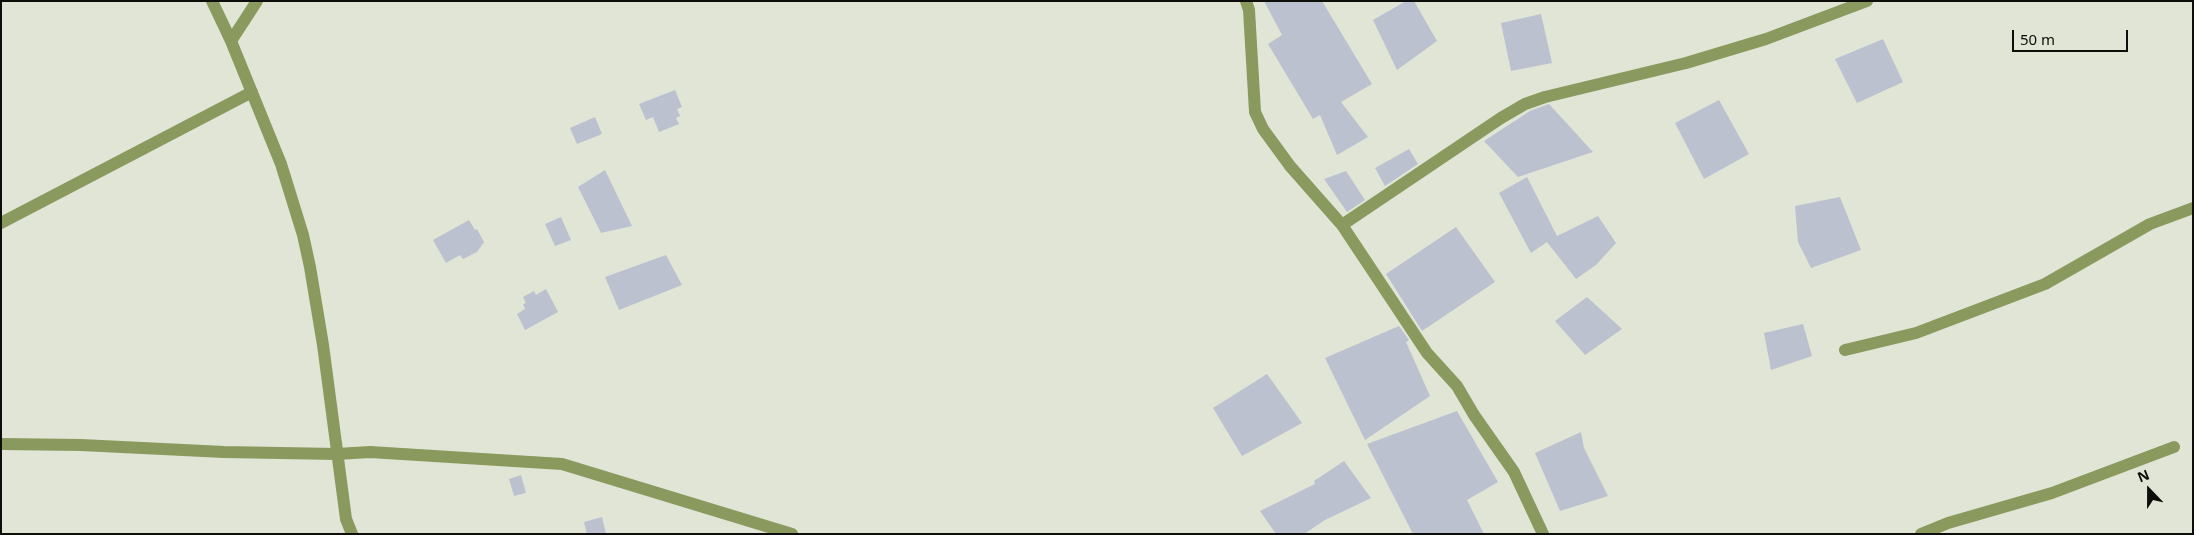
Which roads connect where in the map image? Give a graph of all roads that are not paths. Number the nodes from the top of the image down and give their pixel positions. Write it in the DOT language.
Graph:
graph roads {
  1 [pos="212,1"];
  2 [pos="258,1"];
  3 [pos="1246,1"];
  4 [pos="1867,1"];
  5 [pos="231,41"];
  6 [pos="252,92"];
  7 [pos="2193,208"];
  8 [pos="1,223"];
  9 [pos="1342,226"];
  10 [pos="1844,350"];
  11 [pos="1,444"];
  12 [pos="2174,447"];
  13 [pos="337,454"];
  14 [pos="352,534"];
  15 [pos="792,534"];
  16 [pos="1543,534"];
  17 [pos="1921,534"];
  1 -- 5 [label="street"];
  2 -- 5 [label="street"];
  3 -- 9 [label="street"];
  4 -- 9 [label="street"];
  5 -- 6 [label="street"];
  6 -- 8 [label="street"];
  6 -- 13 [label="street"];
  7 -- 10 [label="street"];
  9 -- 16 [label="street"];
  11 -- 13 [label="street"];
  12 -- 17 [label="street"];
  13 -- 14 [label="street"];
  13 -- 15 [label="street"];
}
